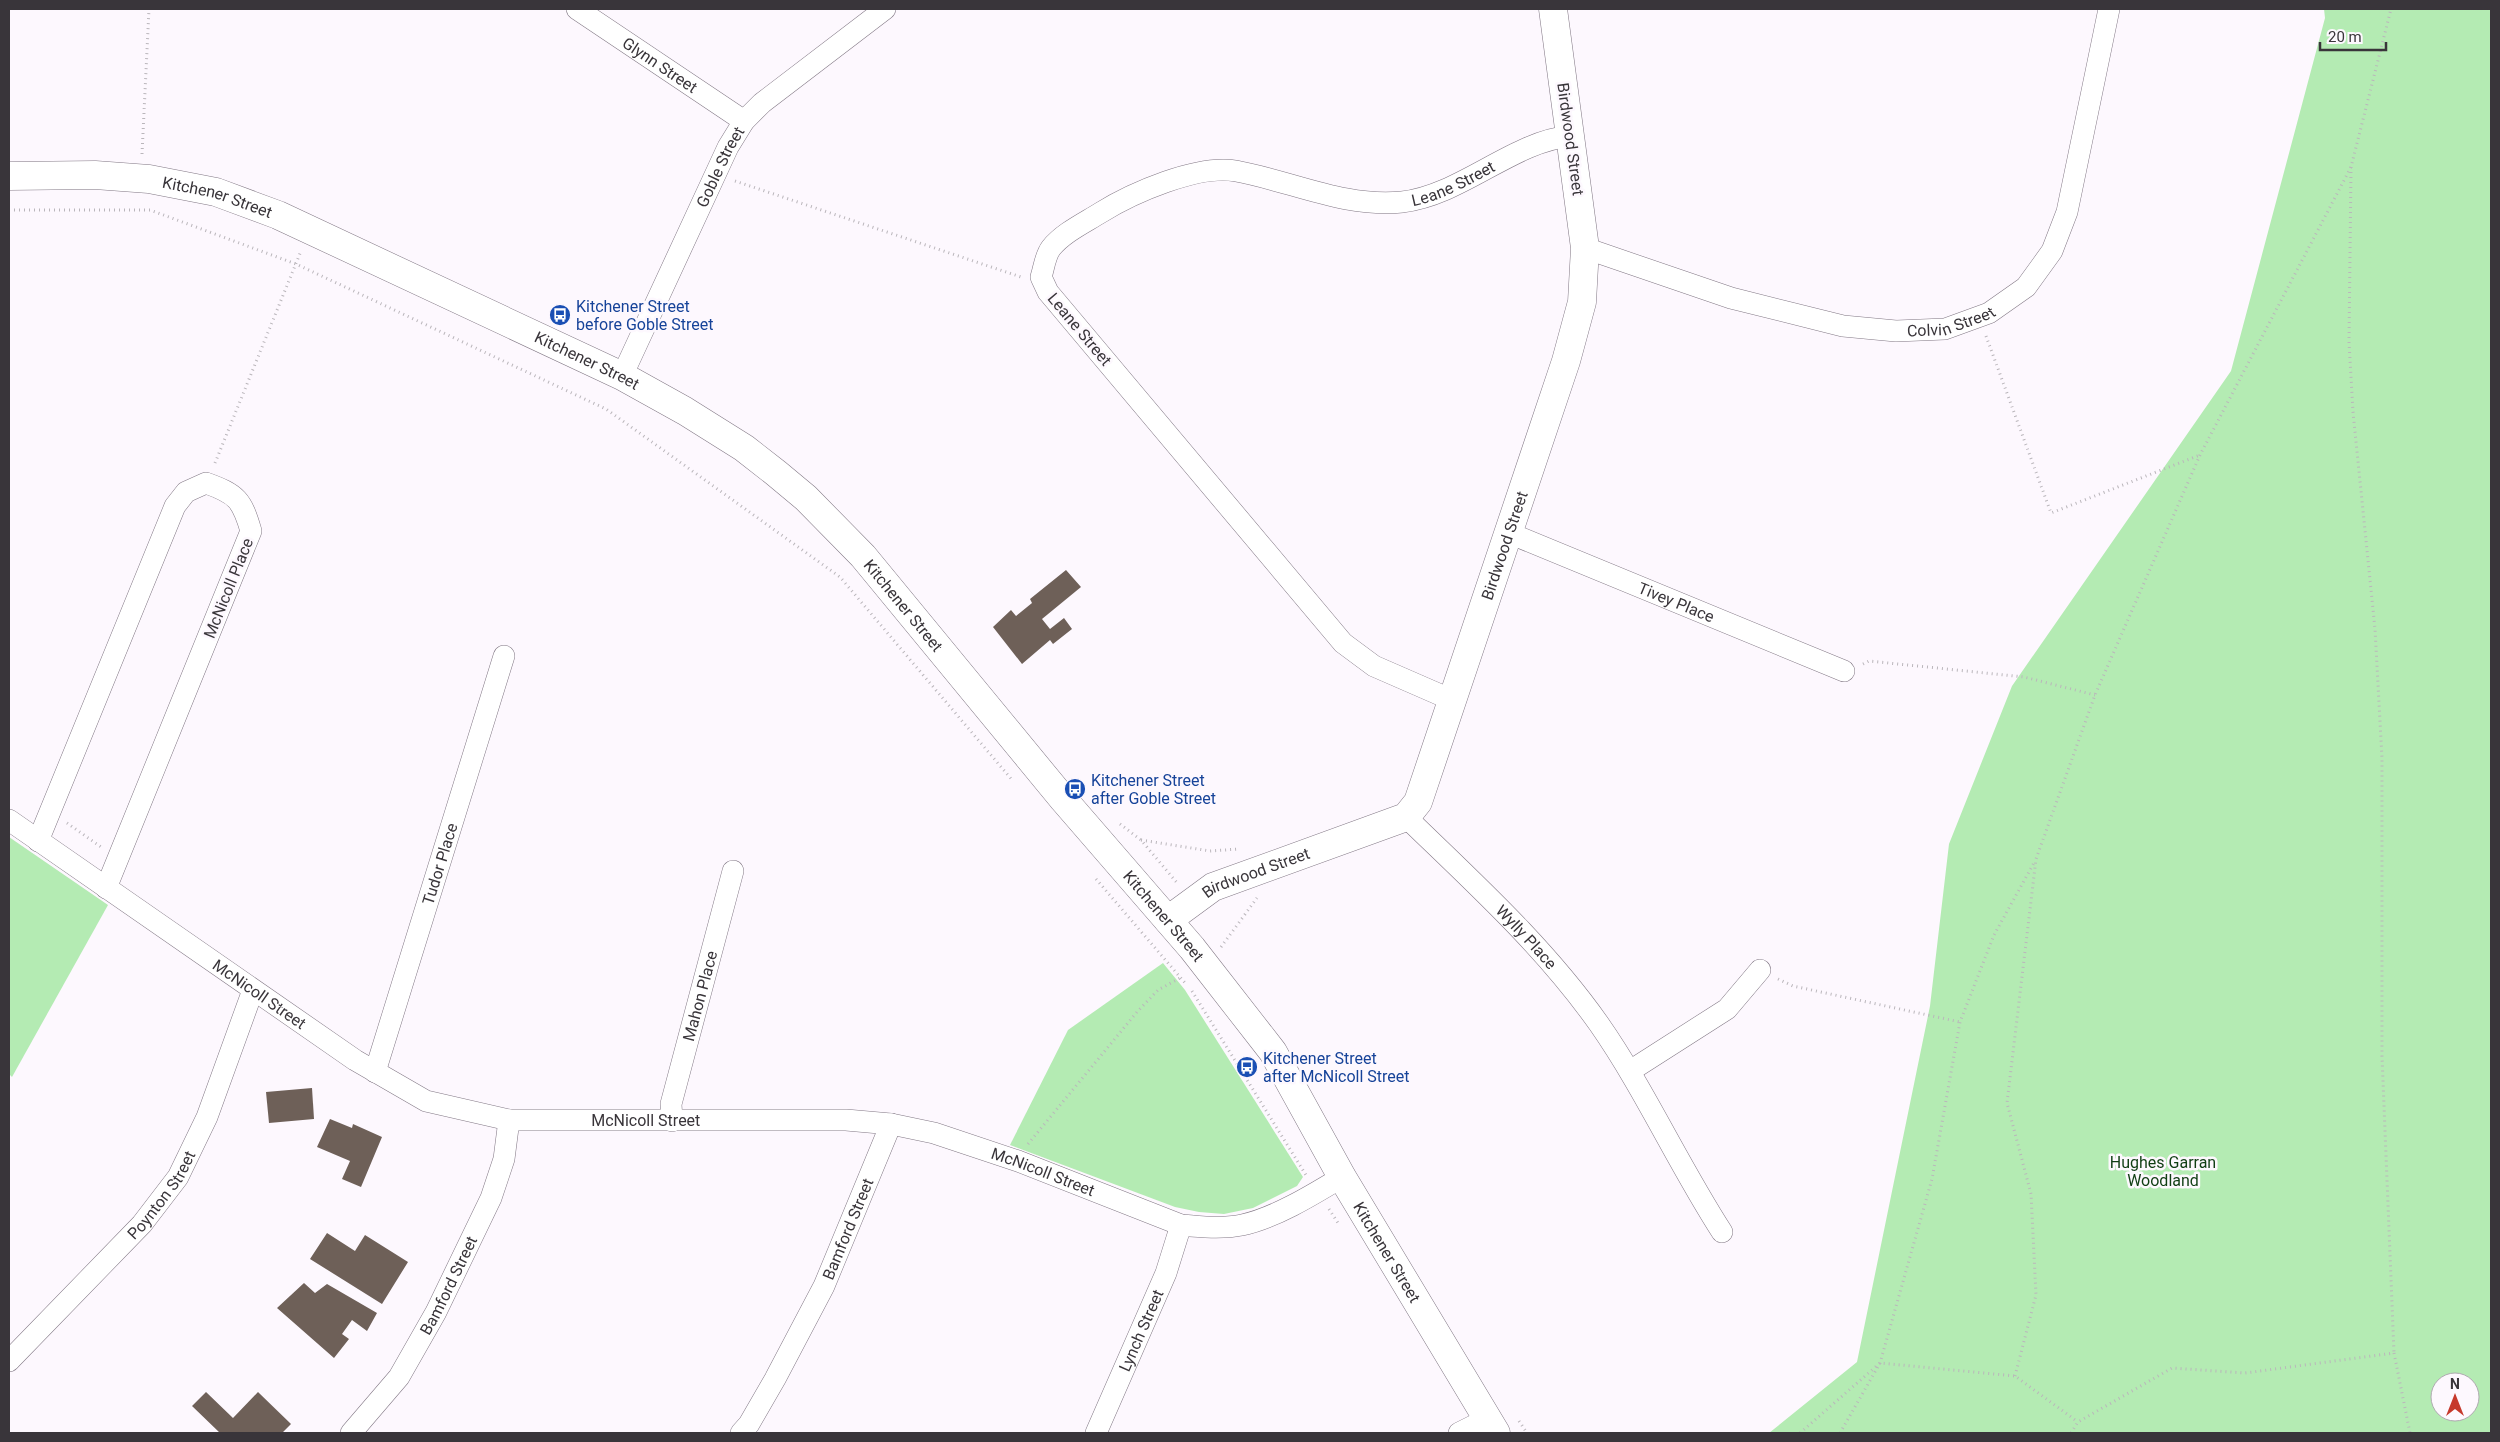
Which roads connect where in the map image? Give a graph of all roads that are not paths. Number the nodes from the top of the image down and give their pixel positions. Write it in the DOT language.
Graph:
graph roads {
  1 [pos="577,9"];
  2 [pos="885,9"];
  3 [pos="1553,9"];
  4 [pos="2109,9"];
  5 [pos="744,121"];
  6 [pos="1571,136"];
  7 [pos="9,176"];
  8 [pos="1585,248"];
  9 [pos="622,376"];
  10 [pos="1509,533"];
  11 [pos="504,656"];
  12 [pos="1844,671"];
  13 [pos="1452,700"];
  14 [pos="1406,817"];
  15 [pos="9,820"];
  16 [pos="38,840"];
  17 [pos="733,871"];
  18 [pos="106,888"];
  19 [pos="1168,920"];
  20 [pos="1760,970"];
  21 [pos="253,990"];
  22 [pos="1630,1071"];
  23 [pos="376,1072"];
  24 [pos="509,1120"];
  25 [pos="672,1121"];
  26 [pos="890,1124"];
  27 [pos="1342,1177"];
  28 [pos="1181,1224"];
  29 [pos="1722,1232"];
  30 [pos="9,1361"];
  31 [pos="1491,1426"];
  32 [pos="351,1433"];
  33 [pos="740,1433"];
  34 [pos="1096,1433"];
  35 [pos="1460,1433"];
  1 -- 5 [label="street, Glynn Street"];
  2 -- 5 [label="street, Goble Street"];
  3 -- 6 [label="street, Birdwood Street"];
  4 -- 8 [label="street, Colvin Street"];
  5 -- 9 [label="street, Goble Street"];
  6 -- 8 [label="street, Birdwood Street"];
  6 -- 13 [label="street, Leane Street"];
  7 -- 9 [label="street, Kitchener Street"];
  8 -- 10 [label="street, Birdwood Street"];
  9 -- 19 [label="street, Kitchener Street"];
  10 -- 12 [label="street, Tivey Place"];
  10 -- 13 [label="street, Birdwood Street"];
  11 -- 23 [label="street, Tudor Place"];
  13 -- 14 [label="street, Birdwood Street"];
  14 -- 19 [label="street, Birdwood Street"];
  14 -- 22 [label="street, Wylly Place"];
  15 -- 16 [label="street, McNicoll Street"];
  16 -- 18 [label="street, McNicoll Street"];
  16 -- 18 [label="street, McNicoll Place"];
  17 -- 25 [label="street, Mahon Place"];
  18 -- 21 [label="street, McNicoll Street"];
  19 -- 27 [label="street, Kitchener Street"];
  20 -- 22 [label="street"];
  21 -- 23 [label="street, McNicoll Street"];
  21 -- 30 [label="street, Poynton Street"];
  22 -- 29 [label="street, Wylly Place"];
  23 -- 24 [label="street, McNicoll Street"];
  24 -- 25 [label="street, McNicoll Street"];
  24 -- 32 [label="street, Bamford Street"];
  25 -- 26 [label="street, McNicoll Street"];
  26 -- 28 [label="street, McNicoll Street"];
  26 -- 33 [label="street, Bamford Street"];
  27 -- 28 [label="street, McNicoll Street"];
  27 -- 31 [label="street, Kitchener Street"];
  28 -- 34 [label="street, Lynch Street"];
  31 -- 35 [label="street"];
}
